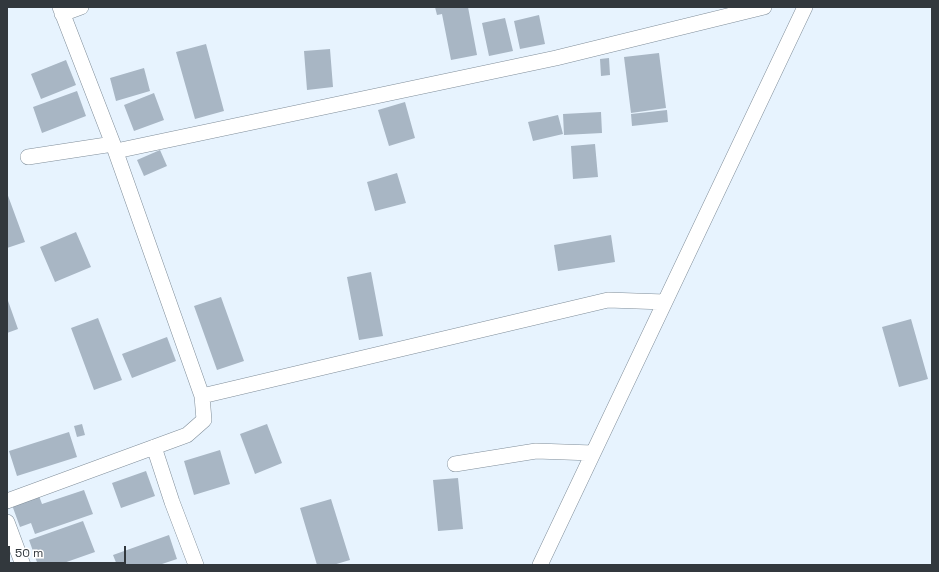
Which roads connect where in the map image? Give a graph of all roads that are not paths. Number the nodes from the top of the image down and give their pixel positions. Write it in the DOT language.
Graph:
graph roads {
  1 [pos="81,7"];
  2 [pos="764,7"];
  3 [pos="805,7"];
  4 [pos="61,10"];
  5 [pos="114,148"];
  6 [pos="28,157"];
  7 [pos="665,302"];
  8 [pos="202,396"];
  9 [pos="154,448"];
  10 [pos="593,453"];
  11 [pos="456,464"];
  12 [pos="7,501"];
  13 [pos="7,522"];
  14 [pos="23,565"];
  15 [pos="196,565"];
  16 [pos="540,565"];
  1 -- 4 [label="street"];
  2 -- 5 [label="street"];
  3 -- 7 [label="street"];
  4 -- 5 [label="street"];
  5 -- 6 [label="street"];
  5 -- 8 [label="street"];
  7 -- 8 [label="street"];
  7 -- 10 [label="street"];
  8 -- 9 [label="street"];
  9 -- 12 [label="street"];
  9 -- 15 [label="street"];
  10 -- 11 [label="street"];
  10 -- 16 [label="street"];
  13 -- 14 [label="street"];
}
